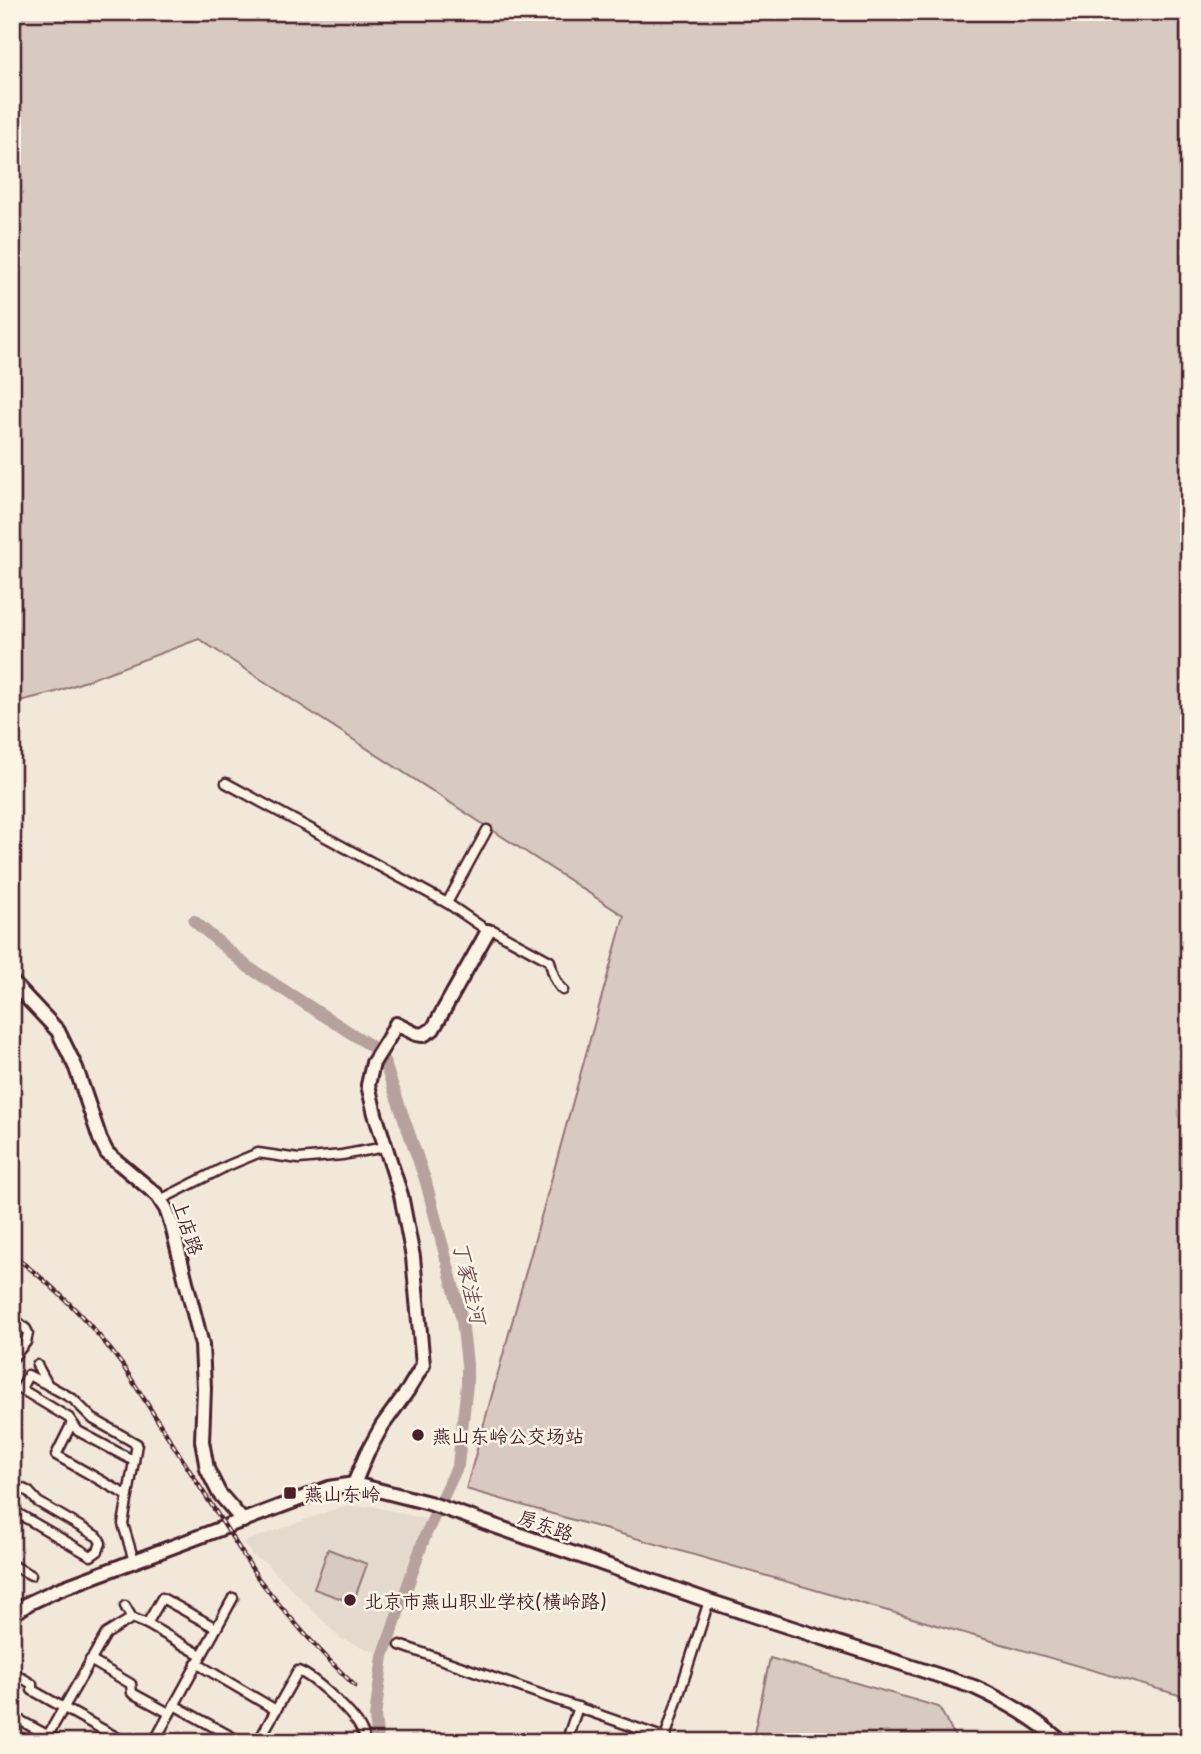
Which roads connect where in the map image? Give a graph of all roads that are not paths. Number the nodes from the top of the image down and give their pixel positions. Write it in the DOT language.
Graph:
graph roads {
  1 [pos="226,783"];
  2 [pos="487,830"];
  3 [pos="447,903"];
  4 [pos="488,931"];
  5 [pos="12,982"];
  6 [pos="563,990"];
  7 [pos="386,1147"];
  8 [pos="160,1200"];
  9 [pos="12,1317"];
  10 [pos="12,1359"];
  11 [pos="37,1365"];
  12 [pos="48,1385"];
  13 [pos="72,1423"];
  14 [pos="134,1461"];
  15 [pos="12,1483"];
  16 [pos="354,1484"];
  17 [pos="128,1496"];
  18 [pos="12,1510"];
  19 [pos="243,1521"];
  20 [pos="134,1561"];
  21 [pos="12,1565"];
  22 [pos="31,1575"];
  23 [pos="233,1598"];
  24 [pos="709,1601"];
  25 [pos="125,1606"];
  26 [pos="12,1615"];
  27 [pos="132,1618"];
  28 [pos="147,1624"];
  29 [pos="216,1628"];
  30 [pos="400,1645"];
  31 [pos="201,1655"];
  32 [pos="90,1660"];
  33 [pos="196,1663"];
  34 [pos="12,1672"];
  35 [pos="174,1705"];
  36 [pos="578,1707"];
  37 [pos="64,1708"];
  38 [pos="276,1710"];
  39 [pos="169,1713"];
  40 [pos="12,1716"];
  41 [pos="48,1735"];
  42 [pos="156,1741"];
  43 [pos="60,1742"];
  44 [pos="125,1742"];
  45 [pos="241,1742"];
  46 [pos="258,1742"];
  47 [pos="363,1742"];
  48 [pos="566,1742"];
  49 [pos="1062,1742"];
  1 -- 3 [label="street"];
  2 -- 3 [label="street"];
  3 -- 4 [label="street"];
  4 -- 6 [label="street"];
  4 -- 7 [label="street"];
  5 -- 8 [label="street, 上店路"];
  7 -- 8 [label="street"];
  7 -- 16 [label="street"];
  8 -- 19 [label="street, 上店路"];
  9 -- 10 [label="street"];
  11 -- 12 [label="street"];
  12 -- 13 [label="street"];
  12 -- 14 [label="street"];
  13 -- 14 [label="street"];
  13 -- 17 [label="street"];
  14 -- 17 [label="street"];
  15 -- 18 [label="street"];
  16 -- 19 [label="street, 房东路"];
  16 -- 24 [label="street, 房东路"];
  17 -- 20 [label="street"];
  19 -- 20 [label="street, 房东路"];
  20 -- 26 [label="street, 房东路"];
  21 -- 22 [label="street"];
  23 -- 29 [label="street"];
  24 -- 36 [label="street"];
  24 -- 49 [label="street, 房东路"];
  25 -- 27 [label="street"];
  27 -- 28 [label="street"];
  27 -- 32 [label="street"];
  28 -- 29 [label="street"];
  28 -- 31 [label="street"];
  29 -- 31 [label="street"];
  30 -- 36 [label="street"];
  31 -- 33 [label="street"];
  32 -- 37 [label="street"];
  32 -- 39 [label="street"];
  33 -- 35 [label="street"];
  33 -- 38 [label="street"];
  34 -- 37 [label="street"];
  35 -- 39 [label="street"];
  35 -- 45 [label="street"];
  36 -- 48 [label="street"];
  37 -- 41 [label="street"];
  37 -- 44 [label="street"];
  38 -- 46 [label="street"];
  38 -- 47 [label="street"];
  39 -- 42 [label="street"];
  40 -- 41 [label="street"];
  41 -- 43 [label="street"];
}
